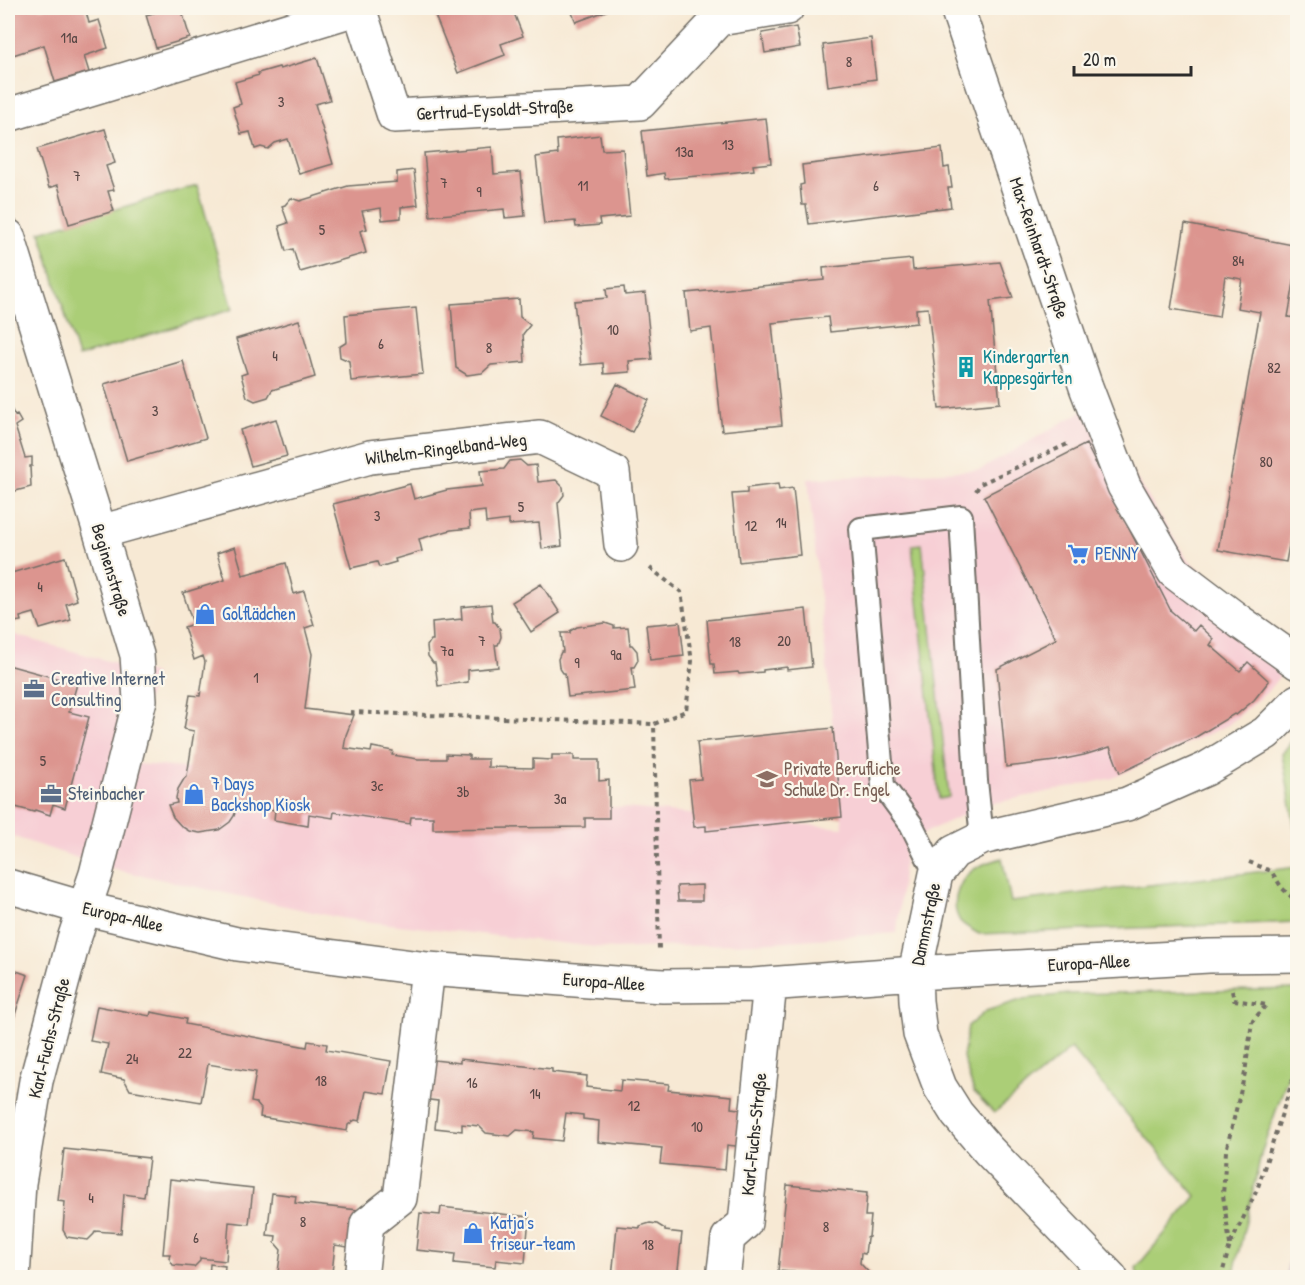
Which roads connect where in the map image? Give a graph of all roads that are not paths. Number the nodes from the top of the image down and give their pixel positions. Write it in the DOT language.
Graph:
graph roads {
  1 [pos="359,8"];
  2 [pos="787,8"];
  3 [pos="957,8"];
  4 [pos="8,115"];
  5 [pos="8,236"];
  6 [pos="100,532"];
  7 [pos="621,545"];
  8 [pos="1298,663"];
  9 [pos="1298,700"];
  10 [pos="982,838"];
  11 [pos="936,874"];
  12 [pos="8,886"];
  13 [pos="83,908"];
  14 [pos="1298,955"];
  15 [pos="428,969"];
  16 [pos="915,972"];
  17 [pos="770,984"];
  18 [pos="14,1183"];
  19 [pos="13,1278"];
  20 [pos="361,1278"];
  21 [pos="723,1278"];
  22 [pos="1111,1278"];
  1 -- 2 [label="street, Gertrud-Eysoldt-Straße"];
  1 -- 4 [label="street, Gertrud-Eysoldt-Straße"];
  3 -- 8 [label="street, Max-Reinhardt-Straße"];
  5 -- 6 [label="street, Beginenstraße"];
  6 -- 7 [label="street, Wilhelm-Ringelband-Weg"];
  6 -- 13 [label="street, Beginenstraße"];
  9 -- 10 [label="street, Dammstraße"];
  10 -- 11 [label="street, Dammstraße"];
  10 -- 11 [label="lane"];
  11 -- 16 [label="street, Dammstraße"];
  12 -- 13 [label="street, Europa-Allee"];
  13 -- 15 [label="street, Europa-Allee"];
  13 -- 18 [label="street, Karl-Fuchs-Straße"];
  14 -- 16 [label="street, Europa-Allee"];
  15 -- 17 [label="street, Europa-Allee"];
  15 -- 20 [label="street"];
  16 -- 17 [label="street, Europa-Allee"];
  16 -- 22 [label="street, Dammstraße"];
  17 -- 21 [label="street, Karl-Fuchs-Straße"];
  18 -- 19 [label="street, Karl-Fuchs-Straße"];
}
